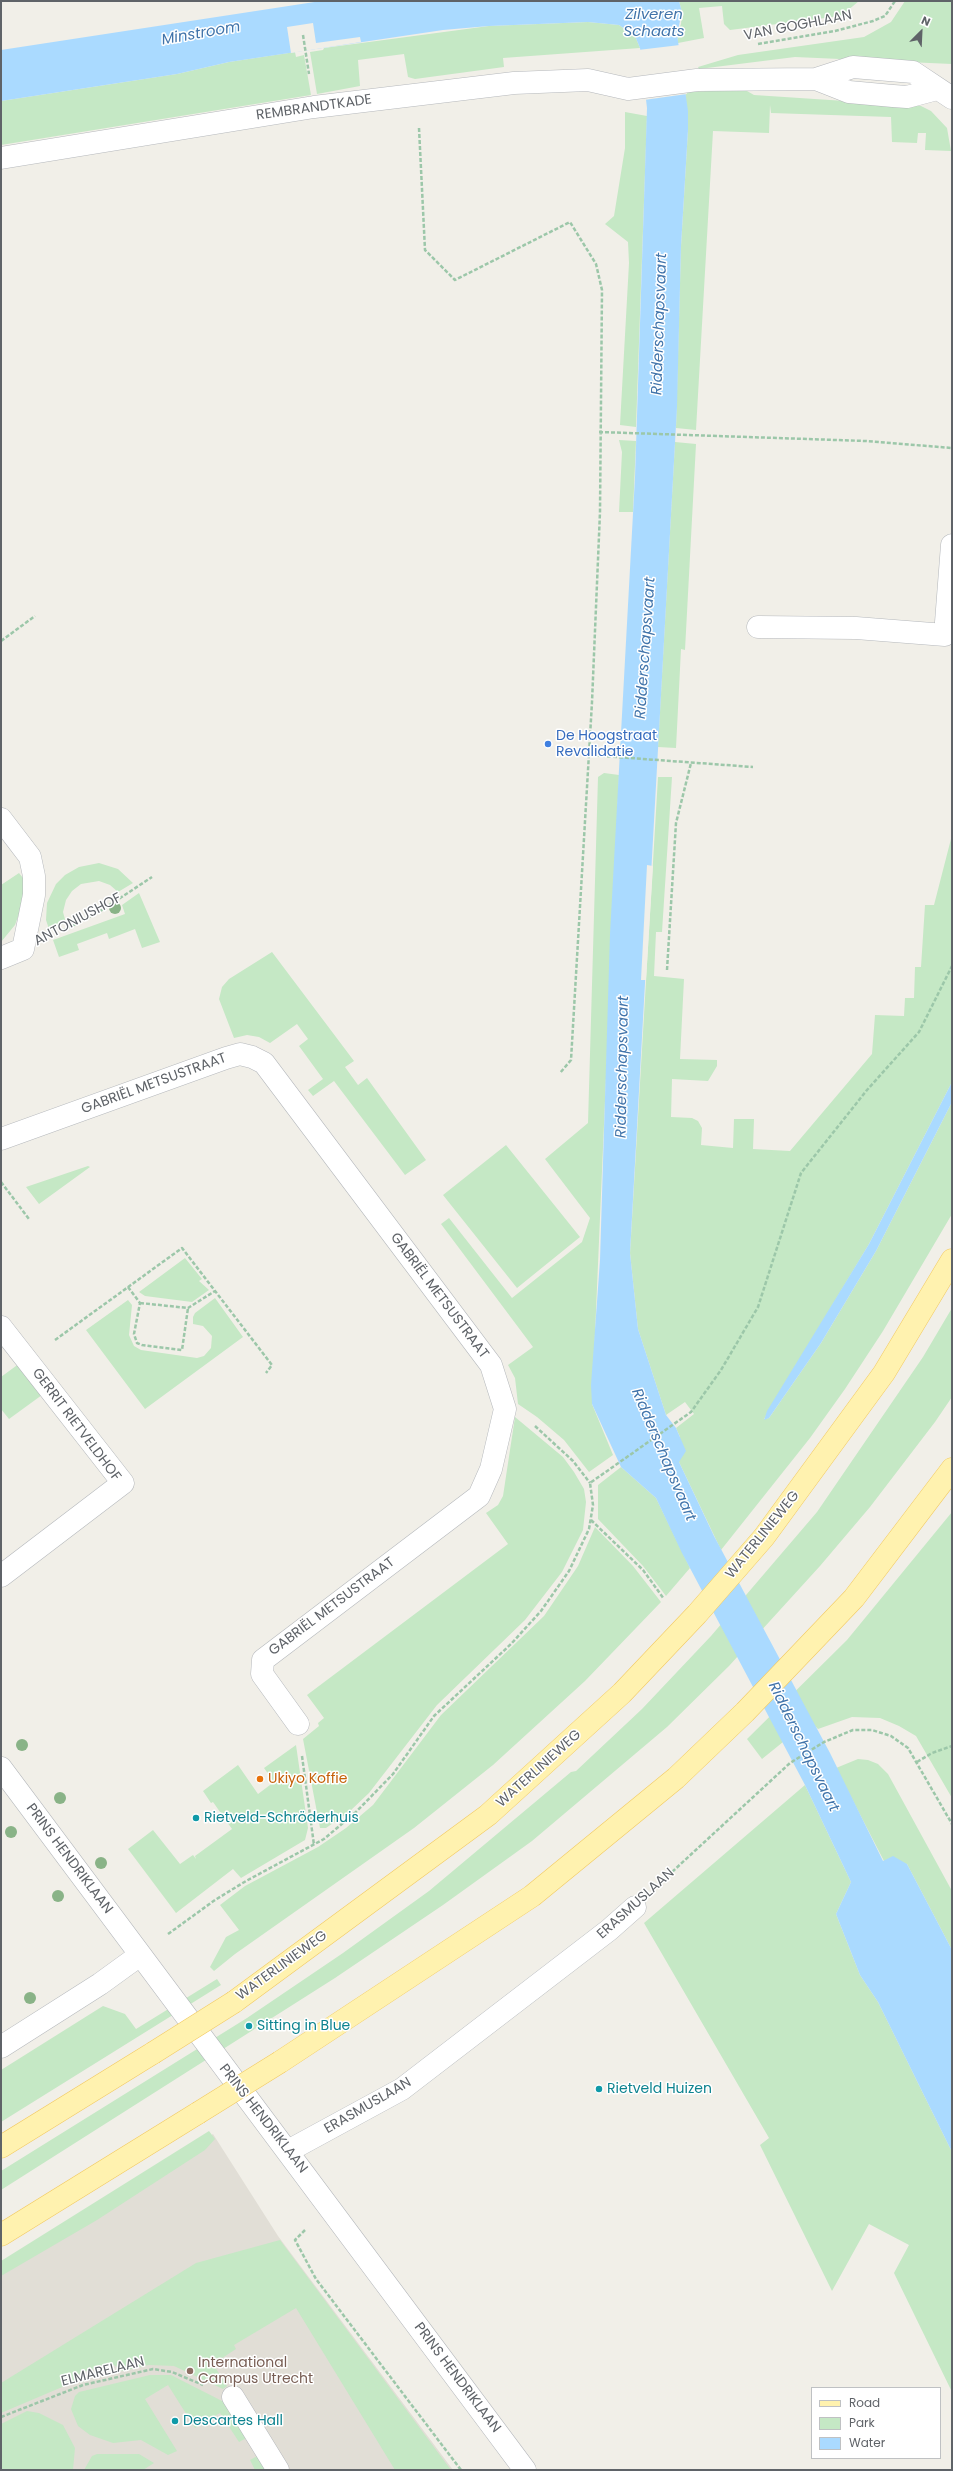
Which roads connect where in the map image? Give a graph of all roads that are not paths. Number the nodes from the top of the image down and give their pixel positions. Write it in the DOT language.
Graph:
graph roads {
  1 [pos="944,94"];
  2 [pos="1,158"];
  3 [pos="952,545"];
  4 [pos="758,626"];
  5 [pos="1,819"];
  6 [pos="1,958"];
  7 [pos="1,1139"];
  8 [pos="952,1260"];
  9 [pos="1,1327"];
  10 [pos="952,1469"];
  11 [pos="1,1576"];
  12 [pos="298,1724"];
  13 [pos="1,1768"];
  14 [pos="635,1907"];
  15 [pos="140,1955"];
  16 [pos="1,2047"];
  17 [pos="1,2147"];
  18 [pos="288,2151"];
  19 [pos="1,2235"];
  20 [pos="233,2397"];
  21 [pos="278,2470"];
  22 [pos="525,2470"];
  1 -- 2 [label="street, REMBRANDTKADE"];
  3 -- 4 [label="street"];
  5 -- 6 [label="street, ANTONIUSHOF"];
  7 -- 12 [label="street, GABRIËL METSUSTRAAT"];
  8 -- 17 [label="main road, WATERLINIEWEG, bridge"];
  9 -- 11 [label="street, GERRIT RIETVELDHOF"];
  10 -- 19 [label="main road, bridge"];
  13 -- 15 [label="street, PRINS HENDRIKLAAN"];
  14 -- 18 [label="street, ERASMUSLAAN"];
  15 -- 16 [label="street"];
  15 -- 18 [label="street, PRINS HENDRIKLAAN"];
  18 -- 22 [label="street, PRINS HENDRIKLAAN"];
  20 -- 21 [label="street"];
}
